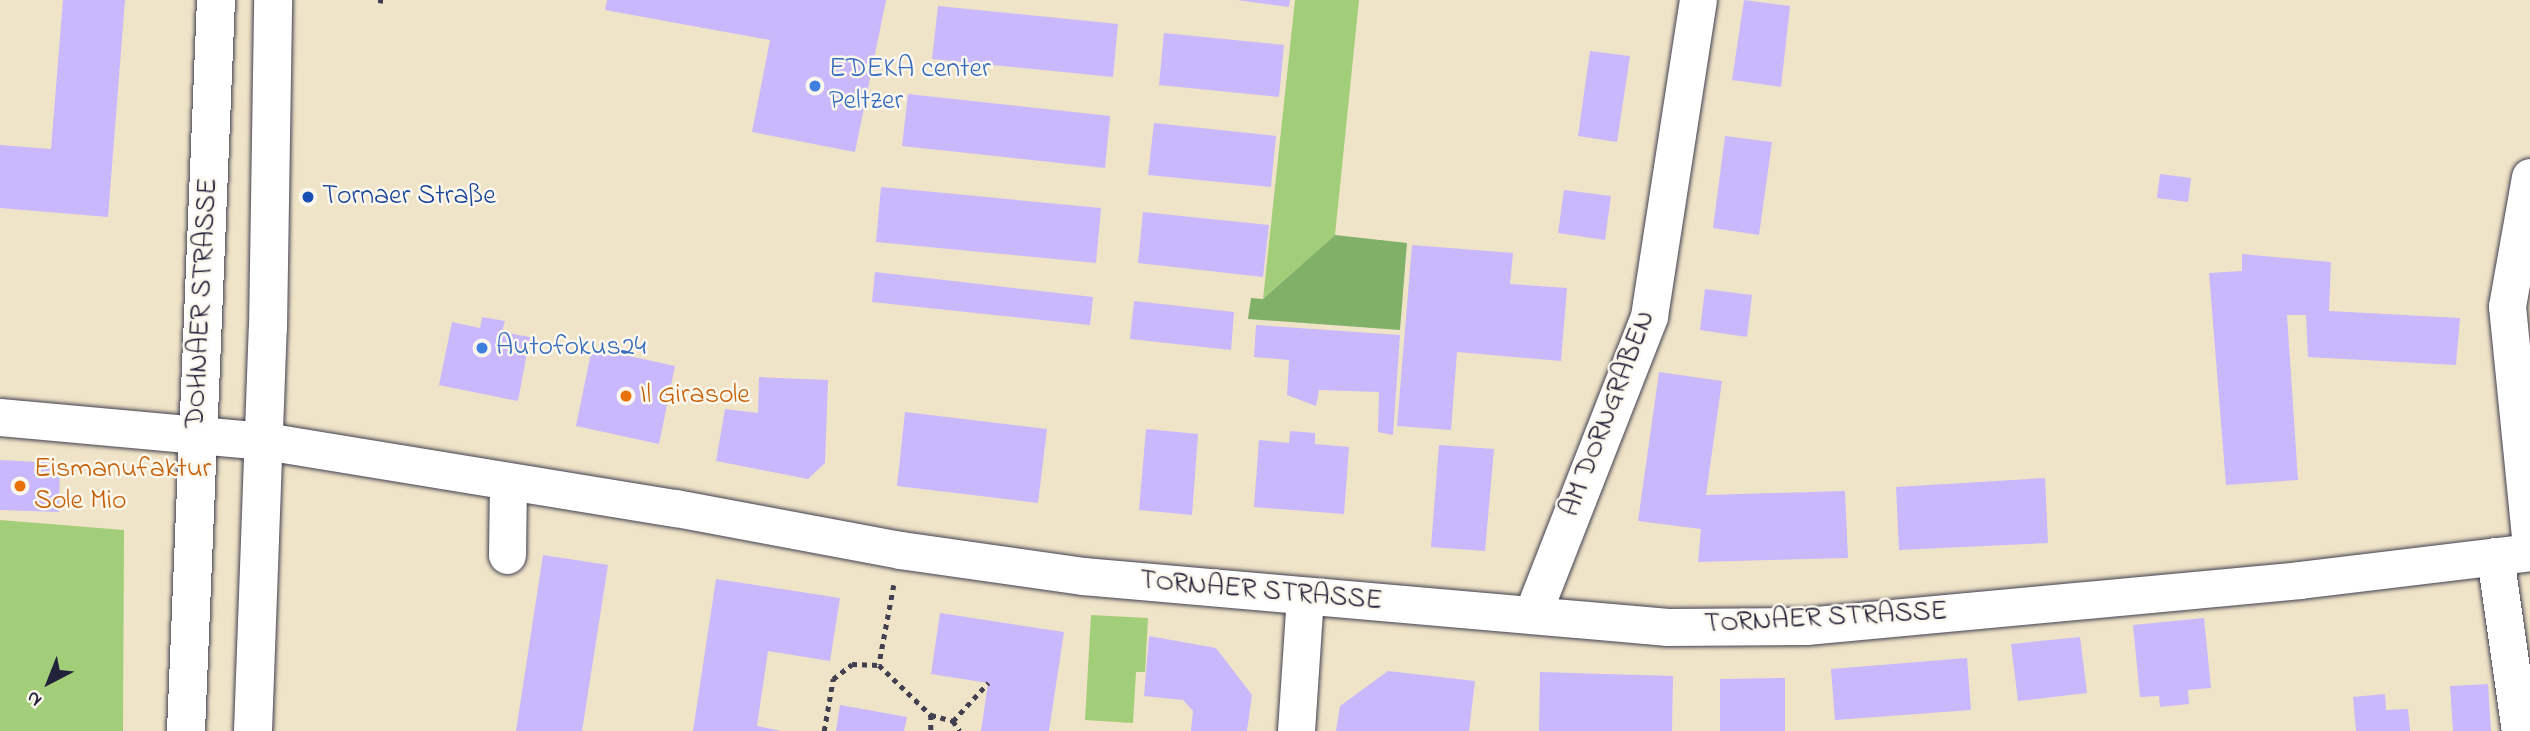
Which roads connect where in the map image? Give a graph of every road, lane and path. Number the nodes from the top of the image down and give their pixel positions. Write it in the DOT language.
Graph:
graph roads {
  1 [pos="216,0"];
  2 [pos="272,0"];
  3 [pos="378,0"];
  4 [pos="1698,0"];
  5 [pos="386,1"];
  6 [pos="2529,190"];
  7 [pos="0,417"];
  8 [pos="197,435"];
  9 [pos="265,441"];
  10 [pos="508,482"];
  11 [pos="2530,537"];
  12 [pos="900,550"];
  13 [pos="2513,554"];
  14 [pos="507,555"];
  15 [pos="1305,596"];
  16 [pos="1532,615"];
  17 [pos="879,664"];
  18 [pos="988,683"];
  19 [pos="930,715"];
  20 [pos="953,721"];
  21 [pos="186,731"];
  22 [pos="254,731"];
  23 [pos="824,731"];
  24 [pos="931,731"];
  25 [pos="960,731"];
  26 [pos="1296,731"];
  27 [pos="2520,731"];
  1 -- 8 [label="main road, DOHNAER STRASSE"];
  2 -- 9 [label="main road"];
  3 -- 5 [label="path"];
  4 -- 16 [label="street, AM DORNGRABEN"];
  6 -- 11 [label="street"];
  7 -- 8 [label="street, TORNAER STRASSE"];
  8 -- 9 [label="street, TORNAER STRASSE"];
  8 -- 21 [label="main road, DOHNAER STRASSE"];
  9 -- 10 [label="street, TORNAER STRASSE"];
  9 -- 22 [label="main road"];
  10 -- 12 [label="street, TORNAER STRASSE"];
  10 -- 14 [label="street"];
  12 -- 15 [label="street, TORNAER STRASSE"];
  12 -- 17 [label="path"];
  13 -- 16 [label="street, TORNAER STRASSE"];
  13 -- 27 [label="street"];
  15 -- 16 [label="street, TORNAER STRASSE"];
  15 -- 26 [label="street"];
  17 -- 19 [label="path"];
  17 -- 23 [label="path"];
  18 -- 20 [label="path"];
  19 -- 20 [label="path"];
  19 -- 24 [label="path"];
  20 -- 25 [label="path"];
}
